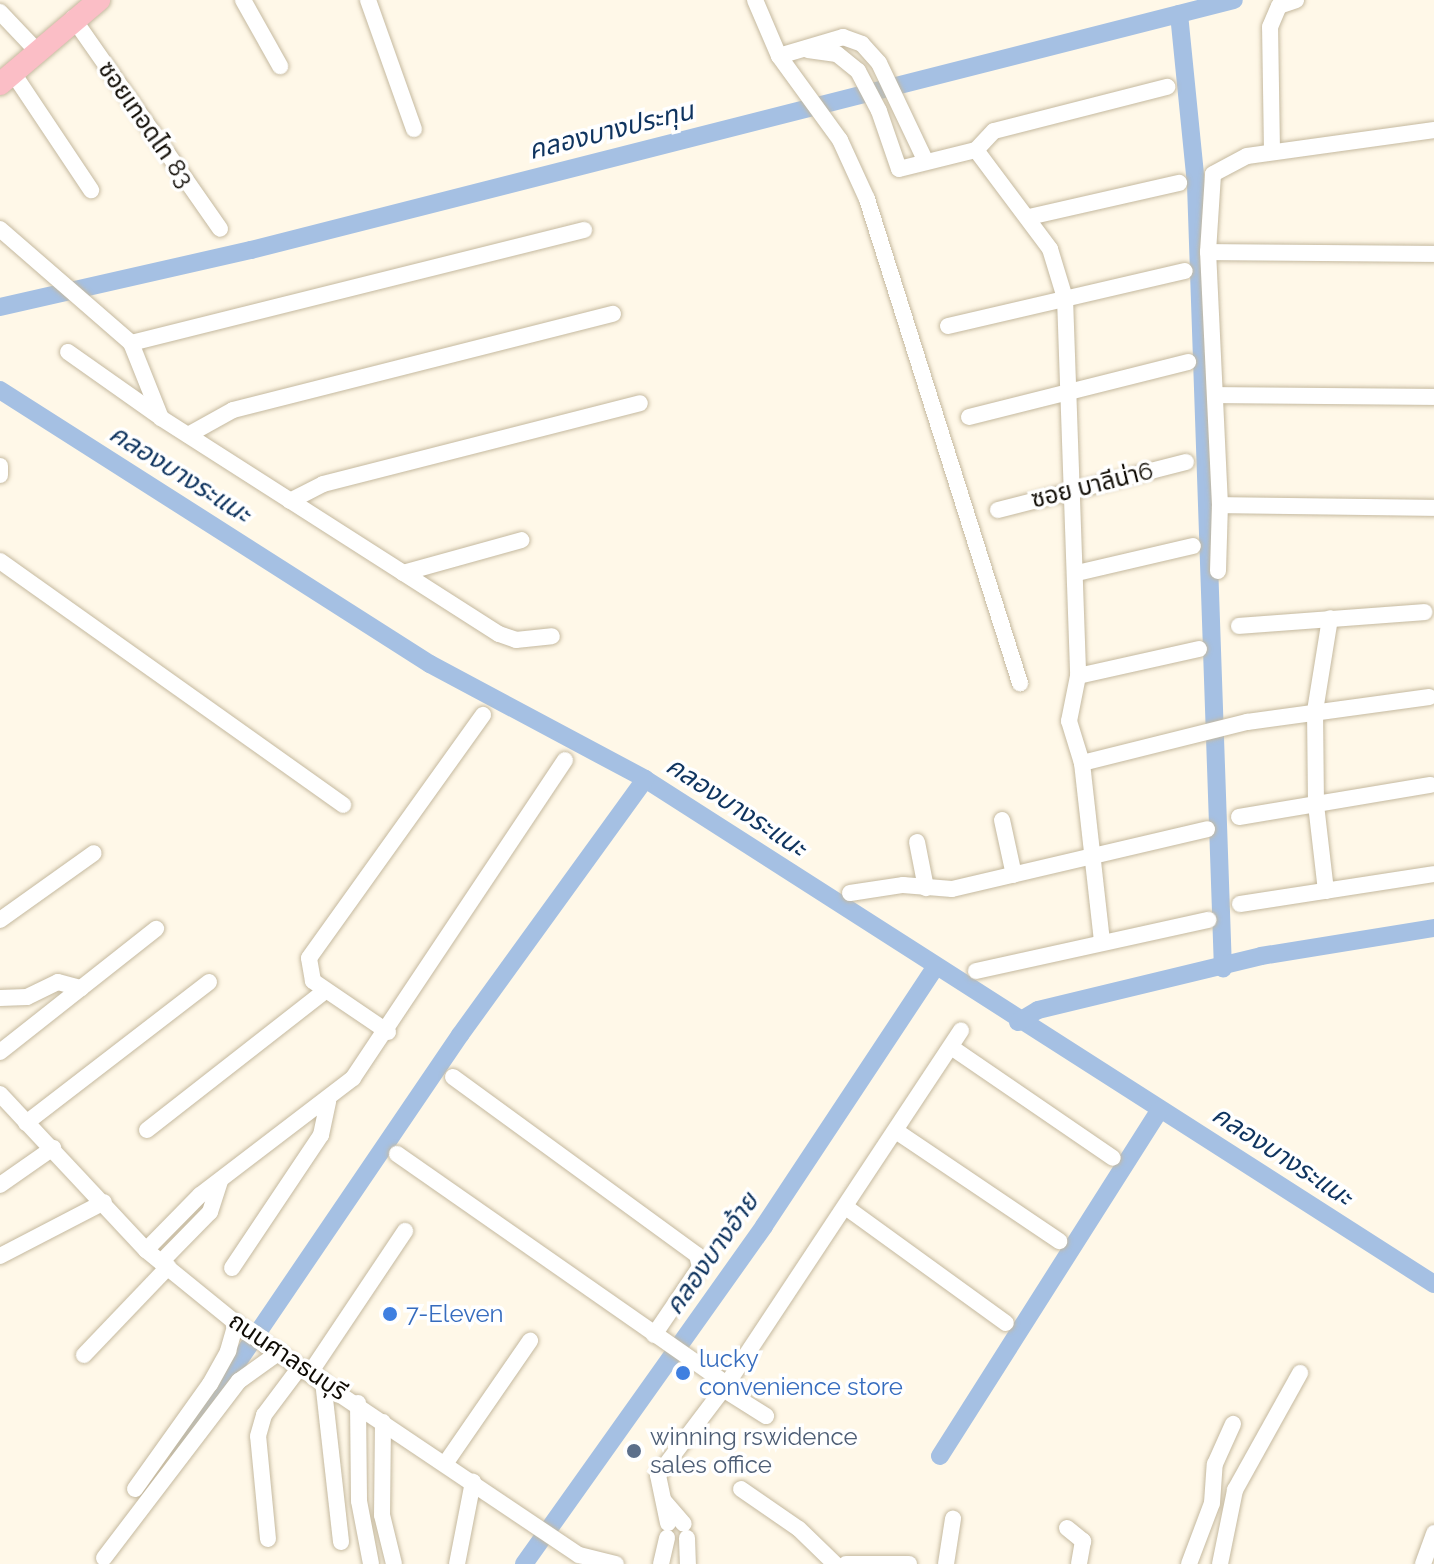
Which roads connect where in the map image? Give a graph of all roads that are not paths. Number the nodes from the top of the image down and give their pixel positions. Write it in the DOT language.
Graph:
graph roads {
  1 [pos="99,0"];
  2 [pos="243,0"];
  3 [pos="368,0"];
  4 [pos="755,0"];
  5 [pos="1296,0"];
  6 [pos="0,12"];
  7 [pos="73,18"];
  8 [pos="798,48"];
  9 [pos="38,52"];
  10 [pos="779,56"];
  11 [pos="280,66"];
  12 [pos="7,79"];
  13 [pos="1167,87"];
  14 [pos="414,129"];
  15 [pos="907,129"];
  16 [pos="1434,130"];
  17 [pos="887,135"];
  18 [pos="976,150"];
  19 [pos="1272,151"];
  20 [pos="925,160"];
  21 [pos="1179,183"];
  22 [pos="91,190"];
  23 [pos="1029,217"];
  24 [pos="0,229"];
  25 [pos="220,229"];
  26 [pos="584,230"];
  27 [pos="1208,252"];
  28 [pos="1434,254"];
  29 [pos="1185,271"];
  30 [pos="1065,298"];
  31 [pos="613,314"];
  32 [pos="948,326"];
  33 [pos="131,343"];
  34 [pos="68,352"];
  35 [pos="1188,362"];
  36 [pos="1070,389"];
  37 [pos="1215,395"];
  38 [pos="1434,397"];
  39 [pos="640,403"];
  40 [pos="969,417"];
  41 [pos="161,418"];
  42 [pos="188,435"];
  43 [pos="1186,462"];
  44 [pos="0,466"];
  45 [pos="0,475"];
  46 [pos="1074,487"];
  47 [pos="290,501"];
  48 [pos="1220,505"];
  49 [pos="1434,508"];
  50 [pos="998,510"];
  51 [pos="522,540"];
  52 [pos="1193,546"];
  53 [pos="0,561"];
  54 [pos="1218,571"];
  55 [pos="403,573"];
  56 [pos="1077,573"];
  57 [pos="1424,612"];
  58 [pos="1330,618"];
  59 [pos="1239,626"];
  60 [pos="552,636"];
  61 [pos="1199,649"];
  62 [pos="1078,676"];
  63 [pos="1020,683"];
  64 [pos="1429,697"];
  65 [pos="1315,711"];
  66 [pos="483,715"];
  67 [pos="565,760"];
  68 [pos="1082,763"];
  69 [pos="1430,785"];
  70 [pos="1316,803"];
  71 [pos="343,805"];
  72 [pos="1239,817"];
  73 [pos="1002,820"];
  74 [pos="1207,829"];
  75 [pos="917,842"];
  76 [pos="94,853"];
  77 [pos="1092,857"];
  78 [pos="1434,874"];
  79 [pos="1014,875"];
  80 [pos="926,888"];
  81 [pos="1326,891"];
  82 [pos="850,893"];
  83 [pos="1240,904"];
  84 [pos="0,920"];
  85 [pos="1208,920"];
  86 [pos="156,929"];
  87 [pos="1102,942"];
  88 [pos="976,971"];
  89 [pos="209,982"];
  90 [pos="81,988"];
  91 [pos="325,991"];
  92 [pos="0,998"];
  93 [pos="961,1031"];
  94 [pos="388,1032"];
  95 [pos="951,1047"];
  96 [pos="0,1052"];
  97 [pos="453,1077"];
  98 [pos="0,1094"];
  99 [pos="328,1101"];
  100 [pos="26,1123"];
  101 [pos="147,1130"];
  102 [pos="896,1131"];
  103 [pos="53,1148"];
  104 [pos="397,1154"];
  105 [pos="1113,1158"];
  106 [pos="220,1181"];
  107 [pos="0,1185"];
  108 [pos="104,1202"];
  109 [pos="847,1208"];
  110 [pos="405,1231"];
  111 [pos="1059,1241"];
  112 [pos="146,1250"];
  113 [pos="0,1256"];
  114 [pos="165,1264"];
  115 [pos="232,1268"];
  116 [pos="1006,1323"];
  117 [pos="242,1327"];
  118 [pos="654,1335"];
  119 [pos="530,1341"];
  120 [pos="270,1348"];
  121 [pos="84,1355"];
  122 [pos="1300,1373"];
  123 [pos="311,1374"];
  124 [pos="725,1386"];
  125 [pos="358,1403"];
  126 [pos="766,1416"];
  127 [pos="383,1422"];
  128 [pos="1233,1424"];
  129 [pos="445,1464"];
  130 [pos="473,1482"];
  131 [pos="135,1489"];
  132 [pos="741,1489"];
  133 [pos="382,1515"];
  134 [pos="361,1516"];
  135 [pos="953,1519"];
  136 [pos="1067,1528"];
  137 [pos="676,1531"];
  138 [pos="1434,1533"];
  139 [pos="268,1539"];
  140 [pos="341,1542"];
  141 [pos="104,1558"];
  142 [pos="597,1563"];
  143 [pos="371,1564"];
  144 [pos="394,1564"];
  145 [pos="457,1564"];
  146 [pos="616,1564"];
  147 [pos="661,1564"];
  148 [pos="688,1564"];
  149 [pos="835,1564"];
  150 [pos="846,1564"];
  151 [pos="909,1564"];
  152 [pos="946,1564"];
  153 [pos="1079,1564"];
  154 [pos="1189,1564"];
  155 [pos="1220,1564"];
  156 [pos="1423,1564"];
  1 -- 7 [label="main road"];
  2 -- 11 [label="street"];
  3 -- 14 [label="street"];
  4 -- 10 [label="street"];
  5 -- 19 [label="street"];
  6 -- 9 [label="street"];
  7 -- 9 [label="main road"];
  7 -- 25 [label="street, ซอยเทอดไท 83"];
  8 -- 10 [label="street"];
  8 -- 15 [label="street"];
  8 -- 17 [label="street"];
  9 -- 12 [label="main road"];
  10 -- 63 [label="street"];
  12 -- 22 [label="street"];
  13 -- 18 [label="street"];
  15 -- 17 [label="street"];
  15 -- 20 [label="street"];
  16 -- 19 [label="street"];
  17 -- 20 [label="street"];
  18 -- 20 [label="street"];
  18 -- 23 [label="street"];
  19 -- 27 [label="street"];
  21 -- 23 [label="street"];
  23 -- 30 [label="street"];
  24 -- 33 [label="street"];
  26 -- 33 [label="street"];
  27 -- 28 [label="street"];
  27 -- 37 [label="street"];
  29 -- 30 [label="street"];
  30 -- 32 [label="street"];
  30 -- 36 [label="street"];
  31 -- 42 [label="street"];
  33 -- 41 [label="street"];
  34 -- 41 [label="street"];
  35 -- 36 [label="street"];
  36 -- 40 [label="street"];
  36 -- 46 [label="street"];
  37 -- 38 [label="street"];
  37 -- 48 [label="street"];
  39 -- 47 [label="street"];
  41 -- 42 [label="street"];
  42 -- 47 [label="street"];
  43 -- 46 [label="street, ซอย บาลีน่า6"];
  44 -- 45 [label="street"];
  46 -- 50 [label="street, ซอย บาลีน่า6"];
  46 -- 56 [label="street"];
  47 -- 55 [label="street"];
  48 -- 49 [label="street"];
  48 -- 54 [label="street"];
  51 -- 55 [label="street"];
  52 -- 56 [label="street"];
  53 -- 71 [label="street"];
  55 -- 60 [label="street"];
  56 -- 62 [label="street"];
  57 -- 58 [label="street"];
  58 -- 59 [label="street"];
  58 -- 65 [label="street"];
  61 -- 62 [label="street"];
  62 -- 68 [label="street"];
  64 -- 65 [label="street"];
  65 -- 68 [label="street"];
  65 -- 70 [label="street"];
  66 -- 91 [label="street"];
  67 -- 94 [label="street"];
  68 -- 77 [label="street"];
  69 -- 70 [label="street"];
  70 -- 72 [label="street"];
  70 -- 81 [label="street"];
  73 -- 79 [label="street"];
  74 -- 77 [label="street"];
  75 -- 80 [label="street"];
  76 -- 84 [label="street"];
  77 -- 79 [label="street"];
  77 -- 87 [label="street"];
  78 -- 81 [label="street"];
  79 -- 80 [label="street"];
  80 -- 82 [label="street"];
  81 -- 83 [label="street"];
  85 -- 87 [label="street"];
  86 -- 90 [label="street"];
  87 -- 88 [label="street"];
  89 -- 100 [label="street"];
  90 -- 92 [label="street"];
  90 -- 96 [label="street"];
  91 -- 94 [label="street"];
  91 -- 101 [label="street"];
  93 -- 95 [label="street"];
  94 -- 99 [label="street"];
  95 -- 102 [label="street"];
  95 -- 105 [label="street"];
  97 -- 118 [label="street"];
  98 -- 100 [label="street, ถนนศาลธนบุรี"];
  99 -- 106 [label="street"];
  99 -- 115 [label="street"];
  100 -- 103 [label="street, ถนนศาลธนบุรี"];
  102 -- 109 [label="street"];
  102 -- 111 [label="street"];
  103 -- 107 [label="street"];
  103 -- 108 [label="street, ถนนศาลธนบุรี"];
  104 -- 118 [label="street"];
  106 -- 112 [label="street"];
  106 -- 114 [label="street"];
  108 -- 112 [label="street, ถนนศาลธนบุรี"];
  108 -- 113 [label="street"];
  109 -- 116 [label="street"];
  109 -- 124 [label="street"];
  110 -- 123 [label="street"];
  112 -- 114 [label="street, ถนนศาลธนบุรี"];
  114 -- 117 [label="street, ถนนศาลธนบุรี"];
  114 -- 121 [label="street"];
  117 -- 120 [label="street, ถนนศาลธนบุรี"];
  117 -- 131 [label="street"];
  118 -- 124 [label="street"];
  119 -- 129 [label="street"];
  120 -- 123 [label="street, ถนนศาลธนบุรี"];
  120 -- 141 [label="street"];
  122 -- 155 [label="street"];
  123 -- 125 [label="street, ถนนศาลธนบุรี"];
  123 -- 139 [label="street"];
  123 -- 140 [label="street"];
  124 -- 126 [label="street"];
  124 -- 137 [label="street"];
  125 -- 127 [label="street, ถนนศาลธนบุรี"];
  125 -- 134 [label="street"];
  127 -- 129 [label="street, ถนนศาลธนบุรี"];
  127 -- 133 [label="street"];
  128 -- 154 [label="street"];
  129 -- 130 [label="street, ถนนศาลธนบุรี"];
  130 -- 142 [label="street, ถนนศาลธนบุรี"];
  130 -- 145 [label="street"];
  132 -- 149 [label="street"];
  133 -- 134 [label="street"];
  133 -- 144 [label="street"];
  134 -- 143 [label="street"];
  135 -- 152 [label="street"];
  136 -- 153 [label="street"];
  137 -- 147 [label="street"];
  137 -- 148 [label="street"];
  138 -- 156 [label="street"];
  142 -- 146 [label="street, ถนนศาลธนบุรี"];
  150 -- 151 [label="street"];
}
